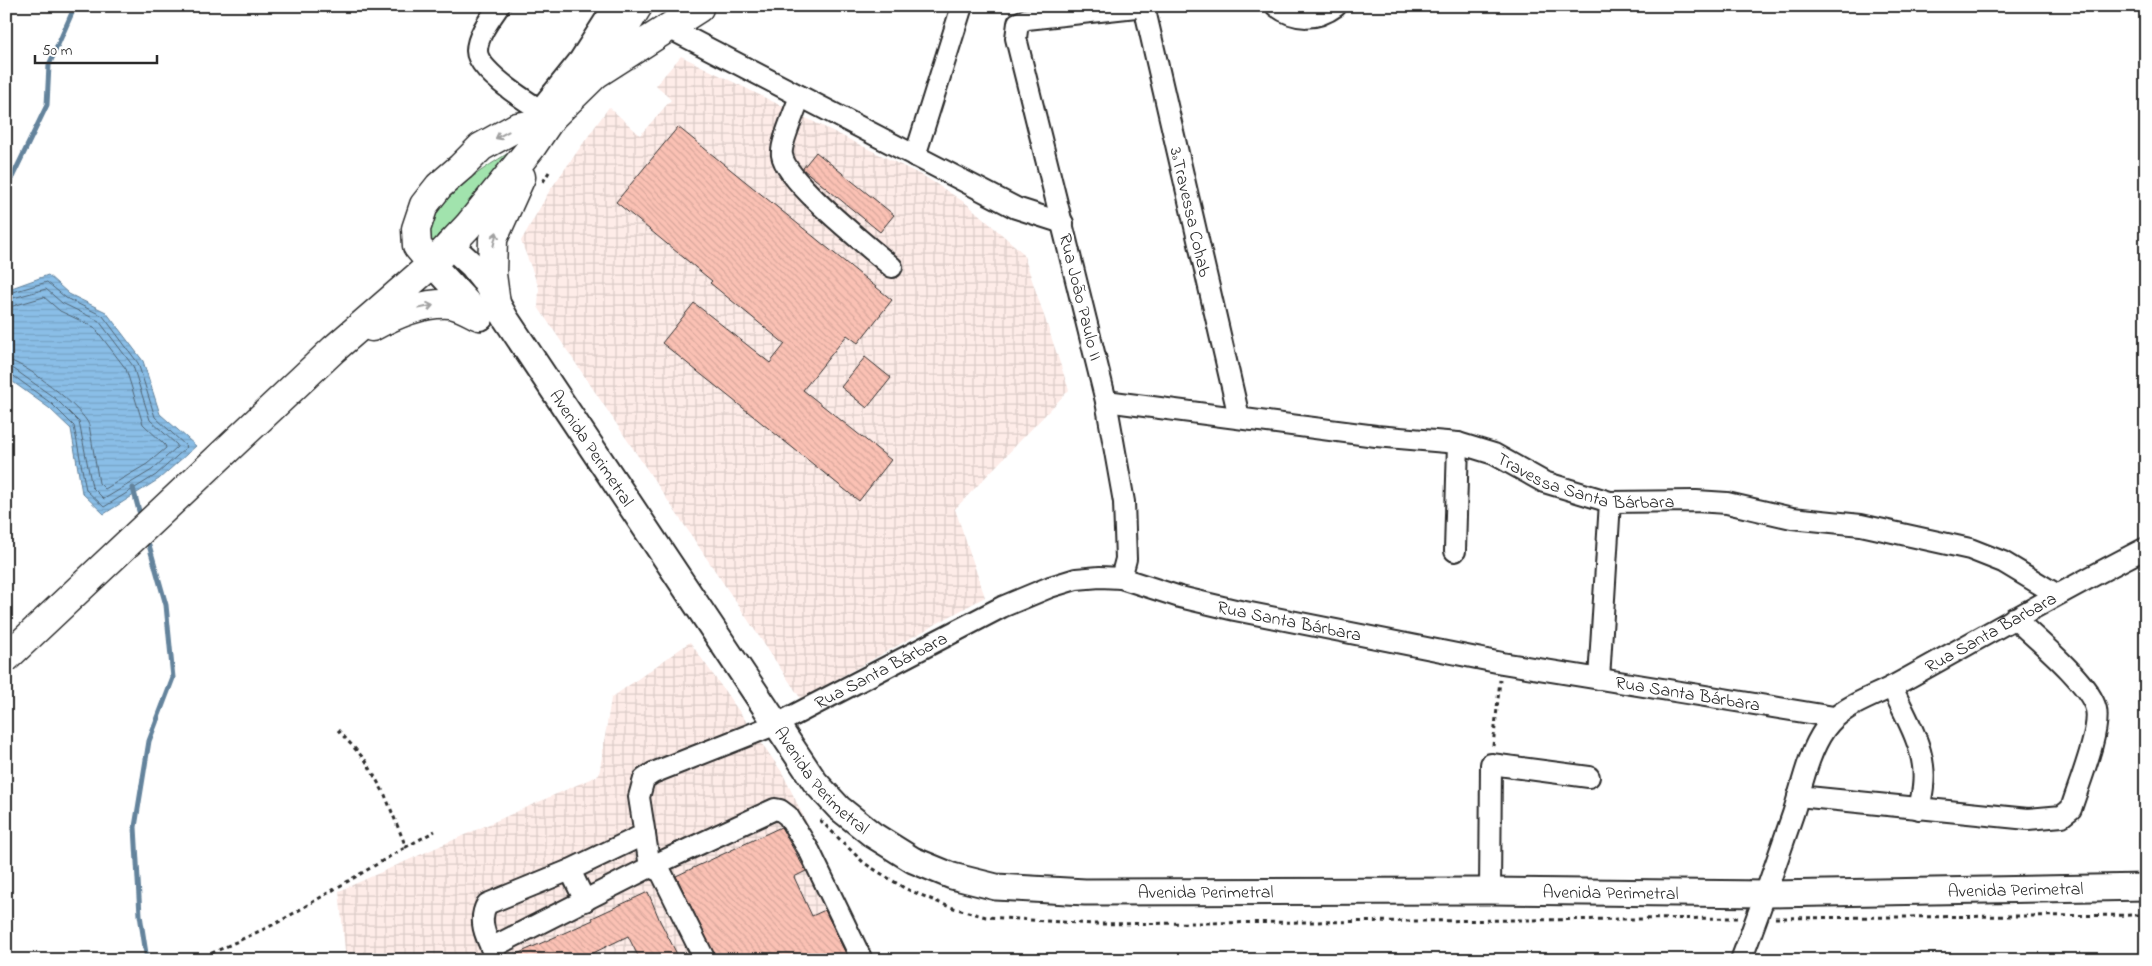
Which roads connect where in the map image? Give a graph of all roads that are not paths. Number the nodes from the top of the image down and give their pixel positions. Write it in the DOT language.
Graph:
graph roads {
  1 [pos="499,6"];
  2 [pos="614,6"];
  3 [pos="638,6"];
  4 [pos="962,6"];
  5 [pos="1144,6"];
  6 [pos="1276,6"];
  7 [pos="1336,6"];
  8 [pos="699,7"];
  9 [pos="667,27"];
  10 [pos="596,74"];
  11 [pos="800,96"];
  12 [pos="546,116"];
  13 [pos="531,148"];
  14 [pos="915,156"];
  15 [pos="1063,223"];
  16 [pos="440,254"];
  17 [pos="892,267"];
  18 [pos="488,310"];
  19 [pos="334,349"];
  20 [pos="1106,401"];
  21 [pos="1239,417"];
  22 [pos="1458,443"];
  23 [pos="1610,502"];
  24 [pos="2146,548"];
  25 [pos="1455,551"];
  26 [pos="1121,578"];
  27 [pos="2056,594"];
  28 [pos="2014,618"];
  29 [pos="6,658"];
  30 [pos="1599,679"];
  31 [pos="1892,687"];
  32 [pos="1834,717"];
  33 [pos="776,724"];
  34 [pos="1590,777"];
  35 [pos="1798,796"];
  36 [pos="1919,808"];
  37 [pos="645,834"];
  38 [pos="650,867"];
  39 [pos="570,870"];
  40 [pos="2146,887"];
  41 [pos="1490,891"];
  42 [pos="1766,894"];
  43 [pos="585,901"];
  44 [pos="494,954"];
  45 [pos="704,960"];
  46 [pos="862,960"];
  47 [pos="1741,960"];
  1 -- 12 [label="street"];
  2 -- 12 [label="street"];
  3 -- 10 [label="highway"];
  4 -- 14 [label="street"];
  5 -- 15 [label="street, Rua João Paulo II"];
  5 -- 21 [label="street, 3ªTravessa Cohab"];
  6 -- 7 [label="street"];
  8 -- 9 [label="highway"];
  9 -- 10 [label="highway"];
  9 -- 11 [label="street"];
  10 -- 12 [label="highway"];
  11 -- 14 [label="street"];
  11 -- 17 [label="street"];
  12 -- 13 [label="highway"];
  12 -- 16 [label="highway, one-way"];
  13 -- 16 [label="highway"];
  18 -- 13 [label="highway, one-way"];
  14 -- 15 [label="street"];
  15 -- 20 [label="street, Rua João Paulo II"];
  16 -- 18 [label="main road"];
  16 -- 19 [label="highway"];
  19 -- 18 [label="highway, one-way"];
  18 -- 33 [label="main road, Avenida Perimetral"];
  19 -- 29 [label="highway"];
  20 -- 21 [label="street, Travessa Santa Bárbara"];
  20 -- 26 [label="street, Rua João Paulo II"];
  21 -- 22 [label="street, Travessa Santa Bárbara"];
  22 -- 23 [label="street, Travessa Santa Bárbara"];
  22 -- 25 [label="street"];
  23 -- 27 [label="street, Travessa Santa Bárbara"];
  23 -- 30 [label="street"];
  24 -- 27 [label="street, Rua Santa Barbara"];
  26 -- 30 [label="street, Rua Santa Bárbara"];
  26 -- 33 [label="street, Rua Santa Bárbara"];
  27 -- 28 [label="street, Rua Santa Barbara"];
  28 -- 31 [label="street, Rua Santa Barbara"];
  28 -- 36 [label="street"];
  30 -- 32 [label="street, Rua Santa Bárbara"];
  31 -- 32 [label="street, Rua Santa Barbara"];
  31 -- 36 [label="street"];
  32 -- 35 [label="street"];
  33 -- 37 [label="street, Rua Santa Bárbara"];
  33 -- 41 [label="main road, Avenida Perimetral"];
  34 -- 41 [label="street"];
  35 -- 36 [label="street"];
  35 -- 42 [label="street"];
  37 -- 38 [label="street"];
  37 -- 39 [label="street"];
  38 -- 43 [label="street"];
  38 -- 45 [label="street"];
  38 -- 46 [label="street"];
  39 -- 43 [label="street"];
  39 -- 44 [label="street"];
  40 -- 42 [label="main road, Avenida Perimetral"];
  41 -- 42 [label="main road, Avenida Perimetral"];
  42 -- 47 [label="street"];
  43 -- 44 [label="street"];
}
